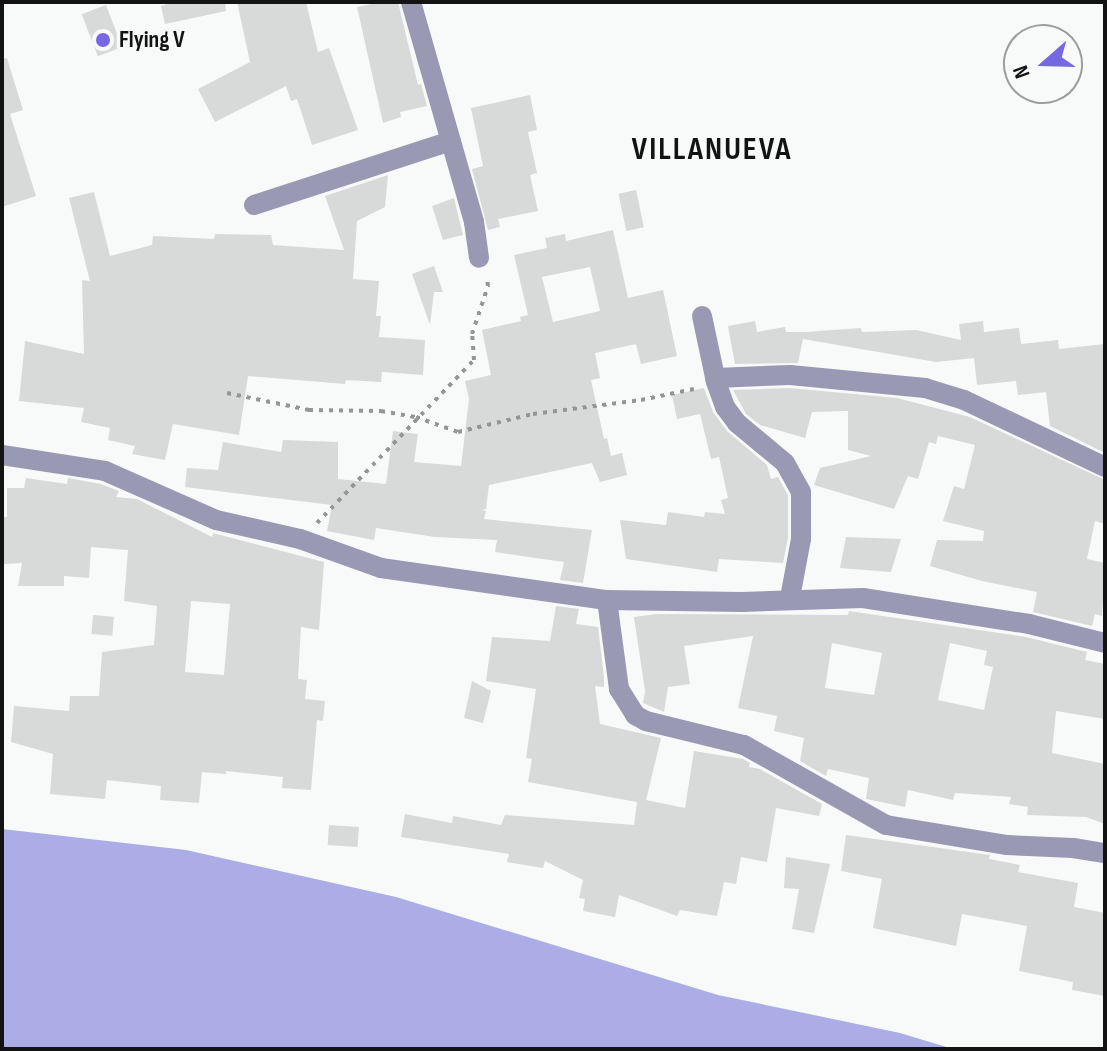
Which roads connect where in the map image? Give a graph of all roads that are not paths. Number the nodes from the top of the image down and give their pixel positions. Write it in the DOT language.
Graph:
graph roads {
  1 [pos="411,2"];
  2 [pos="451,141"];
  3 [pos="254,205"];
  4 [pos="479,258"];
  5 [pos="702,316"];
  6 [pos="715,380"];
  7 [pos="2,455"];
  8 [pos="1105,467"];
  9 [pos="790,598"];
  10 [pos="607,600"];
  11 [pos="1105,643"];
  12 [pos="1105,853"];
  1 -- 2 [label="street"];
  2 -- 3 [label="street"];
  2 -- 4 [label="street"];
  5 -- 6 [label="street"];
  6 -- 8 [label="street"];
  6 -- 9 [label="street"];
  7 -- 10 [label="street"];
  9 -- 10 [label="street"];
  9 -- 11 [label="street"];
  10 -- 12 [label="street"];
}
